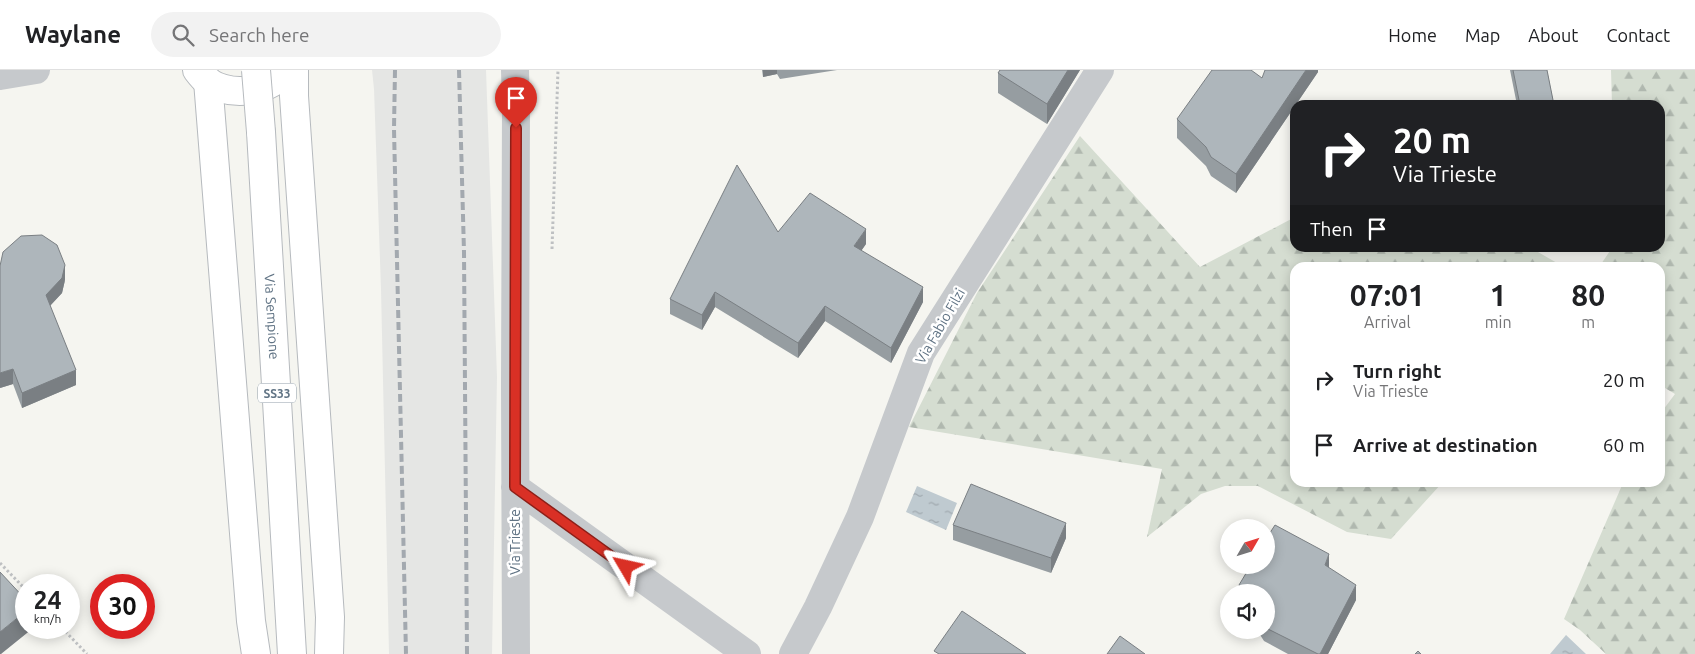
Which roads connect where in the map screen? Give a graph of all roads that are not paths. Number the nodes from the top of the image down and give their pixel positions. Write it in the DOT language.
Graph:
graph roads {
  1 [pos="36,70"];
  2 [pos="256,70"];
  3 [pos="287,70"];
  4 [pos="294,70"];
  5 [pos="515,70"];
  6 [pos="1100,70"];
  7 [pos="0,76"];
  8 [pos="202,76"];
  9 [pos="515,487"];
  10 [pos="256,654"];
  11 [pos="292,654"];
  12 [pos="329,654"];
  13 [pos="516,654"];
  14 [pos="747,654"];
  15 [pos="793,654"];
  1 -- 7 [label="street"];
  2 -- 11 [label="main road, Via Sempione / SS33, bridge"];
  3 -- 8 [label="main road"];
  4 -- 12 [label="main road"];
  5 -- 9 [label="street, Via Trieste"];
  6 -- 15 [label="street, Via Fabio Filzi"];
  8 -- 10 [label="main road"];
  9 -- 13 [label="street, Via Trieste"];
  9 -- 14 [label="street"];
}
